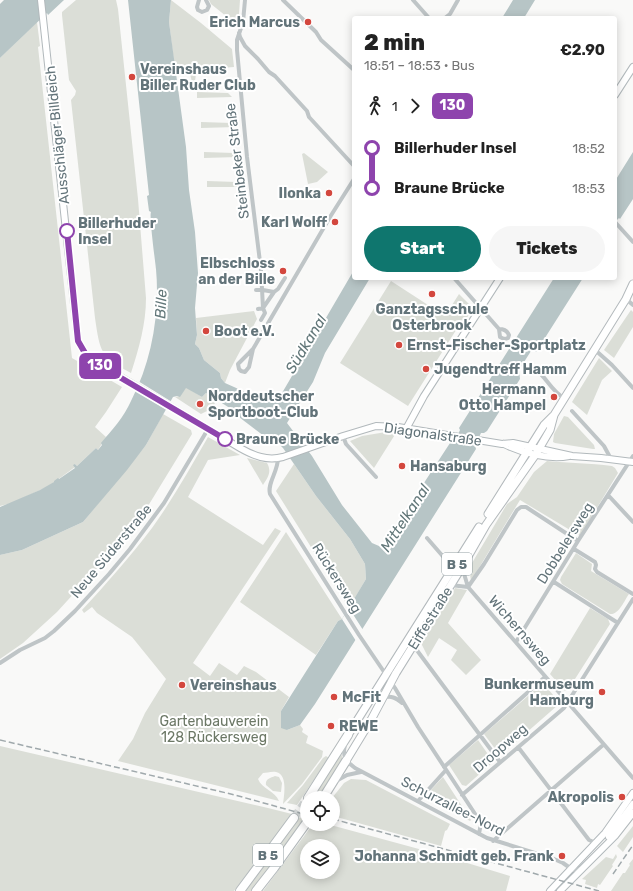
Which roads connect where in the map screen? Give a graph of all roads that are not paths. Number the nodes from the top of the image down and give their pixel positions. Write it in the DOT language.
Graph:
graph roads {
  1 [pos="41,0"];
  2 [pos="199,0"];
  3 [pos="206,0"];
  4 [pos="245,0"];
  5 [pos="283,0"];
  6 [pos="414,0"];
  7 [pos="458,0"];
  8 [pos="429,16"];
  9 [pos="449,16"];
  10 [pos="239,32"];
  11 [pos="245,46"];
  12 [pos="237,50"];
  13 [pos="633,67"];
  14 [pos="352,68"];
  15 [pos="617,92"];
  16 [pos="352,164"];
  17 [pos="352,182"];
  18 [pos="617,224"];
  19 [pos="633,242"];
  20 [pos="285,278"];
  21 [pos="456,280"];
  22 [pos="499,280"];
  23 [pos="633,284"];
  24 [pos="278,289"];
  25 [pos="256,290"];
  26 [pos="263,290"];
  27 [pos="284,291"];
  28 [pos="274,292"];
  29 [pos="633,293"];
  30 [pos="626,299"];
  31 [pos="633,305"];
  32 [pos="258,308"];
  33 [pos="264,308"];
  34 [pos="480,308"];
  35 [pos="261,320"];
  36 [pos="499,329"];
  37 [pos="253,349"];
  38 [pos="594,349"];
  39 [pos="534,368"];
  40 [pos="633,388"];
  41 [pos="564,398"];
  42 [pos="572,411"];
  43 [pos="554,415"];
  44 [pos="208,429"];
  45 [pos="406,429"];
  46 [pos="343,436"];
  47 [pos="529,449"];
  48 [pos="537,451"];
  49 [pos="633,456"];
  50 [pos="278,458"];
  51 [pos="610,459"];
  52 [pos="631,462"];
  53 [pos="376,477"];
  54 [pos="608,495"];
  55 [pos="633,522"];
  56 [pos="427,538"];
  57 [pos="578,541"];
  58 [pos="574,549"];
  59 [pos="462,566"];
  60 [pos="454,569"];
  61 [pos="554,582"];
  62 [pos="451,585"];
  63 [pos="468,587"];
  64 [pos="440,590"];
  65 [pos="633,594"];
  66 [pos="633,599"];
  67 [pos="618,623"];
  68 [pos="516,642"];
  69 [pos="413,645"];
  70 [pos="1,662"];
  71 [pos="386,676"];
  72 [pos="546,677"];
  73 [pos="390,682"];
  74 [pos="382,699"];
  75 [pos="568,703"];
  76 [pos="405,706"];
  77 [pos="480,735"];
  78 [pos="348,736"];
  79 [pos="603,745"];
  80 [pos="518,747"];
  81 [pos="346,761"];
  82 [pos="500,762"];
  83 [pos="445,768"];
  84 [pos="362,772"];
  85 [pos="633,778"];
  86 [pos="332,783"];
  87 [pos="551,790"];
  88 [pos="312,791"];
  89 [pos="327,791"];
  90 [pos="633,794"];
  91 [pos="462,795"];
  92 [pos="418,801"];
  93 [pos="633,804"];
  94 [pos="633,813"];
  95 [pos="294,818"];
  96 [pos="300,831"];
  97 [pos="479,834"];
  98 [pos="493,841"];
  99 [pos="596,843"];
  100 [pos="599,851"];
  101 [pos="571,869"];
  102 [pos="581,869"];
  103 [pos="240,891"];
  104 [pos="256,891"];
  105 [pos="550,891"];
  106 [pos="560,891"];
  1 -- 44 [label="street, Ausschläger Billdeich"];
  2 -- 3 [label="street"];
  4 -- 10 [label="street, Steinbeker Straße"];
  5 -- 14 [label="street"];
  6 -- 8 [label="street"];
  7 -- 9 [label="street"];
  10 -- 11 [label="street"];
  10 -- 12 [label="street, Steinbeker Straße"];
  11 -- 12 [label="street"];
  11 -- 16 [label="street"];
  12 -- 26 [label="street, Steinbeker Straße"];
  13 -- 15 [label="street"];
  17 -- 37 [label="street"];
  18 -- 19 [label="street"];
  20 -- 24 [label="street"];
  21 -- 34 [label="street"];
  22 -- 34 [label="street"];
  23 -- 30 [label="main road, Eiffestraße / B 5"];
  24 -- 27 [label="street"];
  24 -- 28 [label="street"];
  25 -- 26 [label="street"];
  26 -- 28 [label="street"];
  26 -- 33 [label="street, Steinbeker Straße"];
  28 -- 33 [label="street"];
  29 -- 30 [label="main road, Eiffestraße / B 5"];
  30 -- 31 [label="street"];
  30 -- 38 [label="main road, Eiffestraße / B 5"];
  32 -- 33 [label="street"];
  33 -- 35 [label="street, Steinbeker Straße"];
  34 -- 36 [label="street"];
  34 -- 45 [label="street"];
  37 -- 37 [label="street"];
  38 -- 40 [label="street"];
  38 -- 41 [label="main road, Eiffestraße / B 5"];
  39 -- 41 [label="street"];
  41 -- 43 [label="main road, Eiffestraße / B 5"];
  42 -- 51 [label="street"];
  43 -- 47 [label="main road, Eiffestraße / B 5"];
  43 -- 48 [label="main road, Eiffestraße / B 5"];
  44 -- 50 [label="street, Diagonalstraße"];
  44 -- 70 [label="street, Neue Süderstraße"];
  45 -- 46 [label="street, Diagonalstraße"];
  45 -- 47 [label="street, Diagonalstraße"];
  46 -- 50 [label="street, Diagonalstraße"];
  46 -- 53 [label="street"];
  47 -- 48 [label="street, Diagonalstraße"];
  47 -- 60 [label="main road, Eiffestraße / B 5"];
  48 -- 51 [label="street, Diagonalstraße"];
  48 -- 59 [label="main road, Eiffestraße / B 5"];
  49 -- 52 [label="street, Dobbelersweg"];
  50 -- 71 [label="street, Rückersweg"];
  51 -- 52 [label="street, Diagonalstraße"];
  52 -- 54 [label="street, Dobbelersweg"];
  54 -- 55 [label="street"];
  54 -- 57 [label="street, Dobbelersweg"];
  56 -- 60 [label="street"];
  57 -- 58 [label="street, Dobbelersweg"];
  57 -- 63 [label="street, Eiffestraße"];
  58 -- 61 [label="street, Dobbelersweg"];
  58 -- 65 [label="street"];
  59 -- 62 [label="main road, Eiffestraße / B 5"];
  59 -- 63 [label="street, Wichernsweg"];
  60 -- 64 [label="main road, Eiffestraße / B 5"];
  61 -- 67 [label="street"];
  61 -- 68 [label="street, Dobbelersweg"];
  62 -- 63 [label="street"];
  62 -- 64 [label="street"];
  62 -- 69 [label="main road, Eiffestraße / B 5"];
  63 -- 68 [label="street, Wichernsweg"];
  64 -- 71 [label="main road, Eiffestraße / B 5"];
  66 -- 67 [label="street, Droopweg"];
  67 -- 75 [label="street, Droopweg"];
  68 -- 72 [label="street, Wichernsweg"];
  69 -- 73 [label="main road, Eiffestraße / B 5"];
  69 -- 77 [label="street"];
  71 -- 73 [label="street, Rückersweg"];
  71 -- 78 [label="main road, Eiffestraße / B 5"];
  72 -- 75 [label="street, Wichernsweg"];
  72 -- 77 [label="street"];
  73 -- 74 [label="main road, Eiffestraße / B 5"];
  73 -- 76 [label="street, Rückersweg"];
  74 -- 76 [label="street, Rückersweg"];
  74 -- 81 [label="main road, Eiffestraße / B 5"];
  75 -- 79 [label="street, Wichernsweg"];
  75 -- 80 [label="street, Droopweg"];
  76 -- 83 [label="street, Rückersweg"];
  77 -- 82 [label="street"];
  77 -- 83 [label="street"];
  78 -- 81 [label="street"];
  78 -- 88 [label="highway, B 5"];
  79 -- 85 [label="street, Wichernsweg"];
  79 -- 87 [label="street"];
  80 -- 82 [label="street, Droopweg"];
  80 -- 87 [label="street"];
  81 -- 84 [label="street, Schurzallee-Nord"];
  81 -- 86 [label="highway, B 5"];
  82 -- 91 [label="street, Droopweg"];
  83 -- 91 [label="street, Rückersweg"];
  83 -- 92 [label="street"];
  84 -- 86 [label="street"];
  84 -- 92 [label="street, Schurzallee-Nord"];
  86 -- 89 [label="highway, B 5"];
  87 -- 98 [label="street"];
  87 -- 99 [label="street"];
  90 -- 99 [label="street"];
  91 -- 97 [label="street, Rückersweg"];
  92 -- 97 [label="street, Schurzallee-Nord"];
  93 -- 100 [label="street"];
  94 -- 100 [label="street"];
  95 -- 103 [label="highway, B 5"];
  96 -- 104 [label="highway, B 5"];
  97 -- 98 [label="street, Schurzallee-Nord"];
  98 -- 101 [label="street, Schurzallee-Nord"];
  99 -- 101 [label="street"];
  100 -- 102 [label="street"];
  101 -- 102 [label="street, Schurzallee-Nord"];
  101 -- 105 [label="street"];
  102 -- 106 [label="street"];
}
